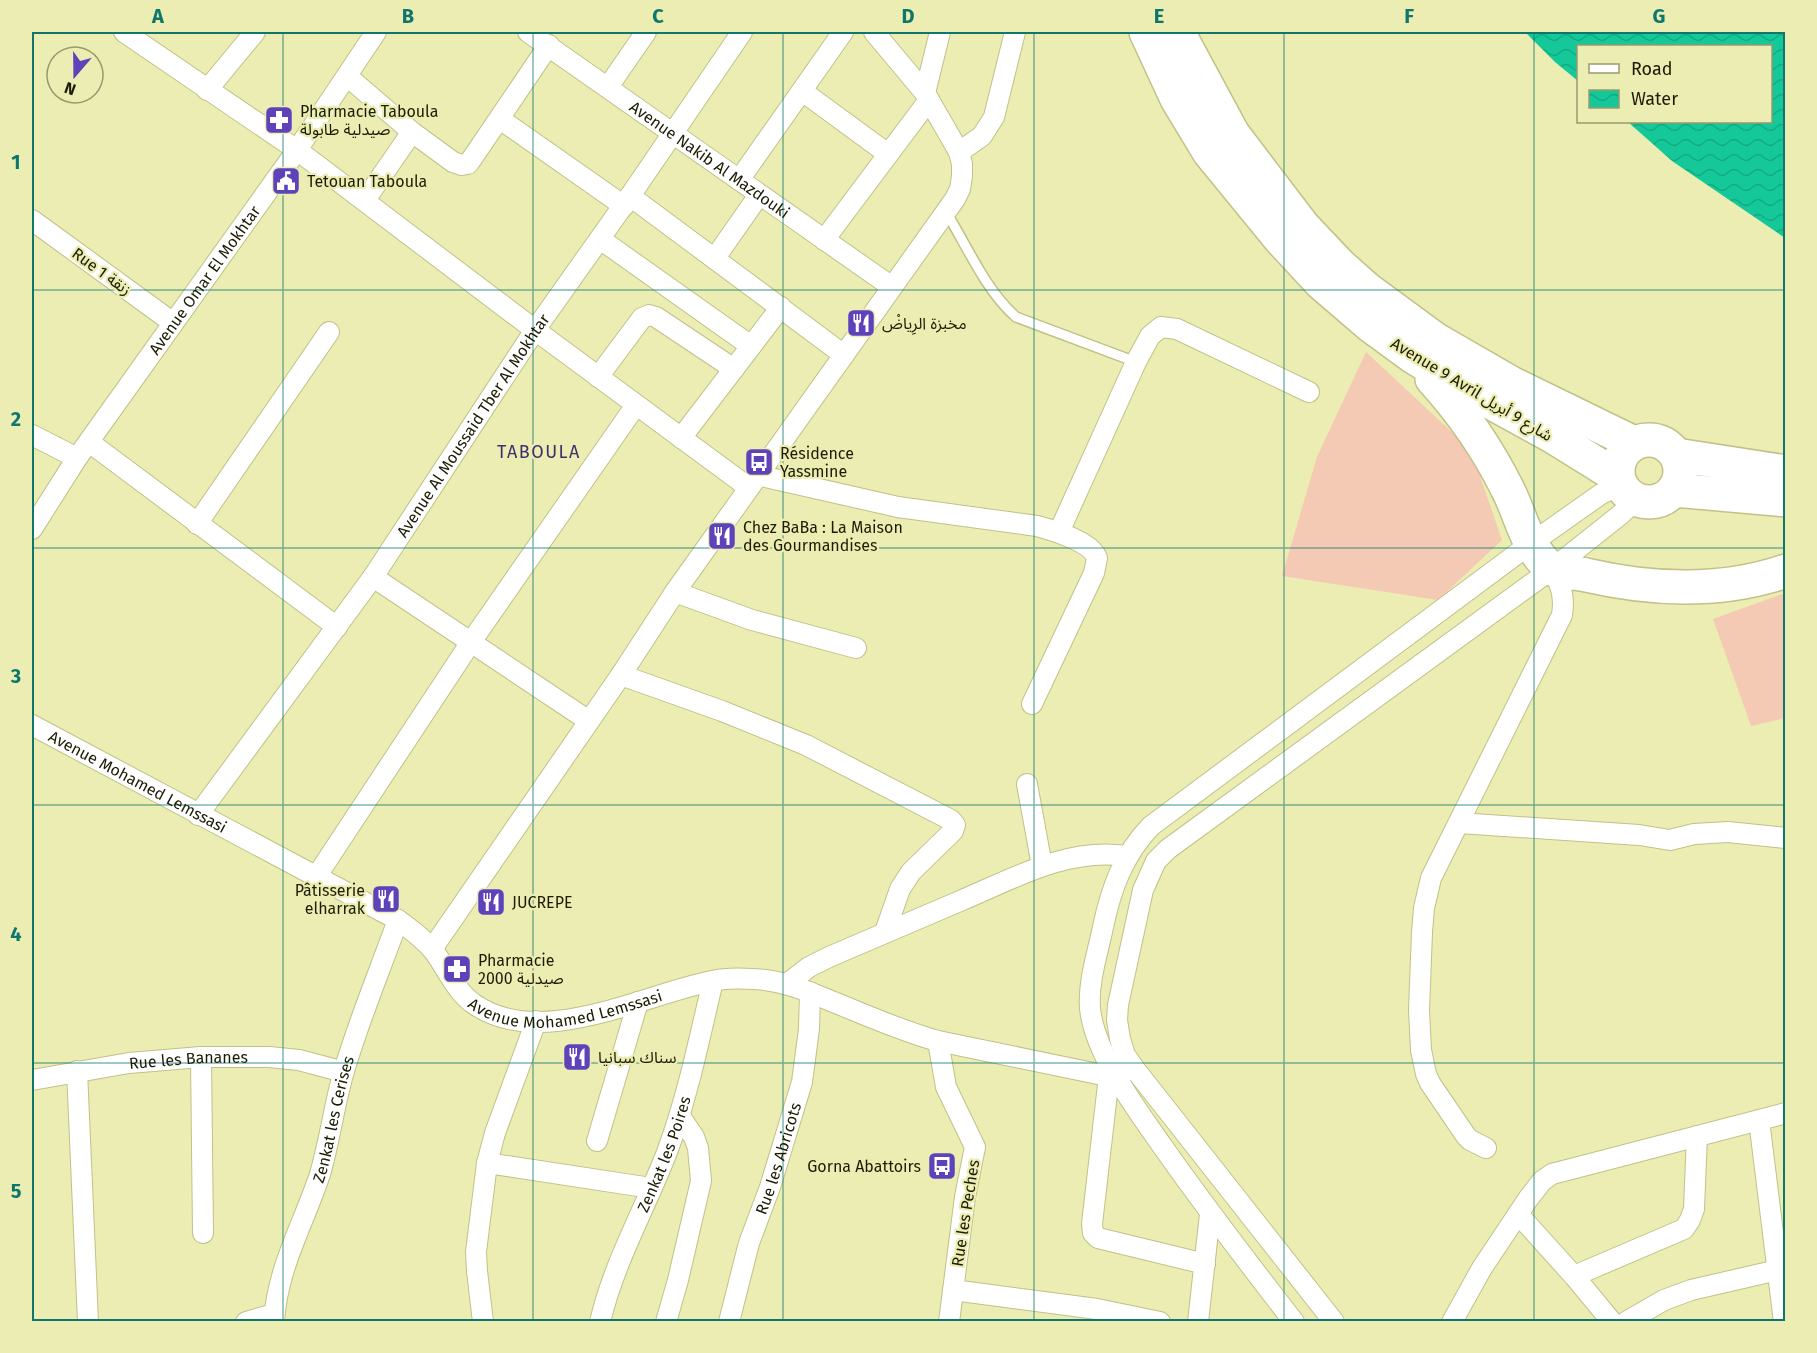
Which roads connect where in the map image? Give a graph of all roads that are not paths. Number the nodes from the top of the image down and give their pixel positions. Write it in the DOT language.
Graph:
graph roads {
  1 [pos="124,32"];
  2 [pos="255,32"];
  3 [pos="376,32"];
  4 [pos="528,32"];
  5 [pos="646,32"];
  6 [pos="742,32"];
  7 [pos="843,32"];
  8 [pos="874,32"];
  9 [pos="940,32"];
  10 [pos="1015,32"];
  11 [pos="1146,32"];
  12 [pos="1178,32"];
  13 [pos="549,45"];
  14 [pos="346,76"];
  15 [pos="608,87"];
  16 [pos="207,90"];
  17 [pos="802,91"];
  18 [pos="927,96"];
  19 [pos="500,119"];
  20 [pos="412,132"];
  21 [pos="673,134"];
  22 [pos="297,150"];
  23 [pos="959,152"];
  24 [pos="888,154"];
  25 [pos="739,180"];
  26 [pos="759,195"];
  27 [pos="365,200"];
  28 [pos="627,201"];
  29 [pos="950,205"];
  30 [pos="33,223"];
  31 [pos="600,239"];
  32 [pos="824,240"];
  33 [pos="715,258"];
  34 [pos="892,287"];
  35 [pos="781,307"];
  36 [pos="172,322"];
  37 [pos="535,330"];
  38 [pos="329,332"];
  39 [pos="752,346"];
  40 [pos="844,355"];
  41 [pos="1412,356"];
  42 [pos="1136,362"];
  43 [pos="734,369"];
  44 [pos="598,377"];
  45 [pos="1309,392"];
  46 [pos="636,405"];
  47 [pos="32,435"];
  48 [pos="681,438"];
  49 [pos="89,442"];
  50 [pos="1634,443"];
  51 [pos="1676,455"];
  52 [pos="77,458"];
  53 [pos="1785,471"];
  54 [pos="753,481"];
  55 [pos="1624,487"];
  56 [pos="1674,490"];
  57 [pos="1785,500"];
  58 [pos="197,524"];
  59 [pos="32,529"];
  60 [pos="1059,532"];
  61 [pos="1530,544"];
  62 [pos="1552,569"];
  63 [pos="1785,572"];
  64 [pos="373,577"];
  65 [pos="675,592"];
  66 [pos="337,627"];
  67 [pos="471,642"];
  68 [pos="855,648"];
  69 [pos="621,675"];
  70 [pos="1032,704"];
  71 [pos="589,721"];
  72 [pos="32,725"];
  73 [pos="1026,784"];
  74 [pos="198,815"];
  75 [pos="1459,823"];
  76 [pos="1785,838"];
  77 [pos="1126,856"];
  78 [pos="1042,866"];
  79 [pos="316,877"];
  80 [pos="398,920"];
  81 [pos="885,932"];
  82 [pos="432,949"];
  83 [pos="712,981"];
  84 [pos="788,984"];
  85 [pos="810,992"];
  86 [pos="638,1002"];
  87 [pos="536,1021"];
  88 [pos="938,1041"];
  89 [pos="201,1057"];
  90 [pos="1134,1068"];
  91 [pos="77,1071"];
  92 [pos="344,1072"];
  93 [pos="1112,1076"];
  94 [pos="32,1080"];
  95 [pos="1785,1113"];
  96 [pos="680,1116"];
  97 [pos="1759,1120"];
  98 [pos="1697,1136"];
  99 [pos="597,1141"];
  100 [pos="1486,1148"];
  101 [pos="487,1162"];
  102 [pos="651,1188"];
  103 [pos="1210,1214"];
  104 [pos="1518,1214"];
  105 [pos="203,1233"];
  106 [pos="1205,1264"];
  107 [pos="1778,1269"];
  108 [pos="1574,1276"];
  109 [pos="953,1290"];
  110 [pos="274,1318"];
  111 [pos="87,1322"];
  112 [pos="246,1322"];
  113 [pos="483,1322"];
  114 [pos="600,1322"];
  115 [pos="666,1322"];
  116 [pos="729,1322"];
  117 [pos="949,1322"];
  118 [pos="1160,1322"];
  119 [pos="1198,1322"];
  120 [pos="1294,1322"];
  121 [pos="1334,1322"];
  122 [pos="1452,1322"];
  123 [pos="1612,1322"];
  124 [pos="1626,1322"];
  125 [pos="1784,1322"];
  1 -- 16 [label="street"];
  2 -- 16 [label="street"];
  3 -- 14 [label="street, Avenue Omar El Mokhtar"];
  4 -- 13 [label="street, Avenue Nakib Al Mazdouki"];
  5 -- 15 [label="street"];
  6 -- 21 [label="street, Avenue Al Moussaid Tber Al Mokhtar"];
  7 -- 17 [label="street"];
  8 -- 18 [label="street"];
  9 -- 18 [label="street"];
  10 -- 23 [label="street"];
  11 -- 41 [label="highway, Avenue 9 Avril شارع 9 أبريل"];
  12 -- 50 [label="highway, Avenue 9 Avril شارع 9 أبريل"];
  13 -- 15 [label="street, Avenue Nakib Al Mazdouki"];
  13 -- 19 [label="street"];
  14 -- 20 [label="street"];
  14 -- 22 [label="street, Avenue Omar El Mokhtar"];
  15 -- 21 [label="street, Avenue Nakib Al Mazdouki"];
  16 -- 22 [label="street"];
  17 -- 24 [label="street"];
  17 -- 25 [label="street"];
  18 -- 23 [label="street"];
  18 -- 24 [label="street"];
  19 -- 20 [label="street"];
  19 -- 28 [label="street"];
  20 -- 27 [label="street"];
  21 -- 25 [label="street, Avenue Nakib Al Mazdouki"];
  21 -- 28 [label="street, Avenue Al Moussaid Tber Al Mokhtar"];
  22 -- 27 [label="street"];
  22 -- 36 [label="street, Avenue Omar El Mokhtar"];
  23 -- 29 [label="street"];
  24 -- 32 [label="street"];
  25 -- 26 [label="street, Avenue Nakib Al Mazdouki"];
  26 -- 32 [label="street, Avenue Nakib Al Mazdouki"];
  26 -- 33 [label="street"];
  27 -- 37 [label="street"];
  28 -- 31 [label="street, Avenue Al Moussaid Tber Al Mokhtar"];
  28 -- 33 [label="street"];
  29 -- 34 [label="street"];
  29 -- 42 [label="lane"];
  30 -- 36 [label="street, Rue 1 زنقة"];
  31 -- 37 [label="street, Avenue Al Moussaid Tber Al Mokhtar"];
  31 -- 39 [label="street"];
  32 -- 34 [label="street, Avenue Nakib Al Mazdouki"];
  33 -- 35 [label="street"];
  34 -- 40 [label="street"];
  35 -- 39 [label="street"];
  35 -- 40 [label="street"];
  36 -- 49 [label="street, Avenue Omar El Mokhtar"];
  37 -- 44 [label="street"];
  37 -- 64 [label="street, Avenue Al Moussaid Tber Al Mokhtar"];
  38 -- 58 [label="street"];
  39 -- 43 [label="street"];
  40 -- 54 [label="street"];
  41 -- 55 [label="highway, Avenue 9 Avril شارع 9 أبريل"];
  41 -- 61 [label="highway"];
  42 -- 45 [label="street"];
  42 -- 60 [label="street"];
  43 -- 44 [label="street"];
  43 -- 48 [label="street"];
  44 -- 46 [label="street"];
  46 -- 48 [label="street"];
  46 -- 67 [label="street"];
  47 -- 52 [label="street"];
  48 -- 54 [label="street"];
  49 -- 52 [label="street, Avenue Omar El Mokhtar"];
  49 -- 58 [label="street"];
  50 -- 51 [label="highway, Avenue 9 Avril شارع 9 أبريل"];
  50 -- 55 [label="highway"];
  51 -- 53 [label="highway, Avenue 9 Avril شارع 9 أبريل"];
  51 -- 56 [label="highway"];
  52 -- 59 [label="street, Avenue Omar El Mokhtar"];
  54 -- 60 [label="street"];
  54 -- 65 [label="street"];
  55 -- 56 [label="highway"];
  55 -- 61 [label="street"];
  55 -- 62 [label="street"];
  56 -- 57 [label="highway"];
  58 -- 66 [label="street"];
  60 -- 70 [label="street"];
  61 -- 62 [label="highway"];
  61 -- 77 [label="street"];
  62 -- 63 [label="highway"];
  62 -- 75 [label="street"];
  62 -- 90 [label="street"];
  64 -- 66 [label="street, Avenue Al Moussaid Tber Al Mokhtar"];
  64 -- 67 [label="street"];
  65 -- 68 [label="street"];
  65 -- 69 [label="street"];
  66 -- 74 [label="street, Avenue Al Moussaid Tber Al Mokhtar"];
  67 -- 71 [label="street"];
  67 -- 79 [label="street"];
  69 -- 71 [label="street"];
  69 -- 81 [label="street"];
  71 -- 82 [label="street"];
  72 -- 74 [label="street, Avenue Mohamed Lemssasi"];
  73 -- 78 [label="street"];
  74 -- 79 [label="street, Avenue Mohamed Lemssasi"];
  75 -- 76 [label="street"];
  75 -- 100 [label="street"];
  77 -- 78 [label="street"];
  77 -- 93 [label="street"];
  78 -- 81 [label="street"];
  79 -- 80 [label="street, Avenue Mohamed Lemssasi"];
  80 -- 82 [label="street, Avenue Mohamed Lemssasi"];
  80 -- 92 [label="street, Zenkat les Cerises"];
  81 -- 84 [label="street"];
  82 -- 87 [label="street, Avenue Mohamed Lemssasi"];
  83 -- 84 [label="street, Avenue Mohamed Lemssasi"];
  83 -- 86 [label="street, Avenue Mohamed Lemssasi"];
  83 -- 96 [label="street, Zenkat les Poires"];
  84 -- 85 [label="street, Avenue Mohamed Lemssasi"];
  85 -- 88 [label="street, Avenue Mohamed Lemssasi"];
  85 -- 116 [label="street, Rue les Abricots"];
  86 -- 87 [label="street, Avenue Mohamed Lemssasi"];
  86 -- 99 [label="street"];
  87 -- 101 [label="street"];
  88 -- 93 [label="street, Avenue Mohamed Lemssasi"];
  88 -- 109 [label="street, Rue les Peches"];
  89 -- 91 [label="street, Rue les Bananes"];
  89 -- 92 [label="street, Rue les Bananes"];
  89 -- 105 [label="street"];
  90 -- 93 [label="street"];
  90 -- 121 [label="street"];
  91 -- 94 [label="street, Rue les Bananes"];
  91 -- 111 [label="street"];
  92 -- 110 [label="street, Zenkat les Cerises"];
  93 -- 103 [label="street"];
  93 -- 106 [label="street"];
  95 -- 97 [label="street"];
  96 -- 102 [label="street, Zenkat les Poires"];
  96 -- 115 [label="street"];
  97 -- 98 [label="street"];
  97 -- 107 [label="street"];
  98 -- 104 [label="street"];
  98 -- 108 [label="street"];
  101 -- 102 [label="street"];
  101 -- 113 [label="street"];
  102 -- 114 [label="street, Zenkat les Poires"];
  103 -- 106 [label="street"];
  103 -- 120 [label="street"];
  104 -- 108 [label="street"];
  104 -- 122 [label="street"];
  106 -- 119 [label="street"];
  107 -- 124 [label="street"];
  107 -- 125 [label="street"];
  108 -- 123 [label="street"];
  109 -- 117 [label="street, Rue les Peches"];
  109 -- 118 [label="street"];
  110 -- 112 [label="street"];
}
